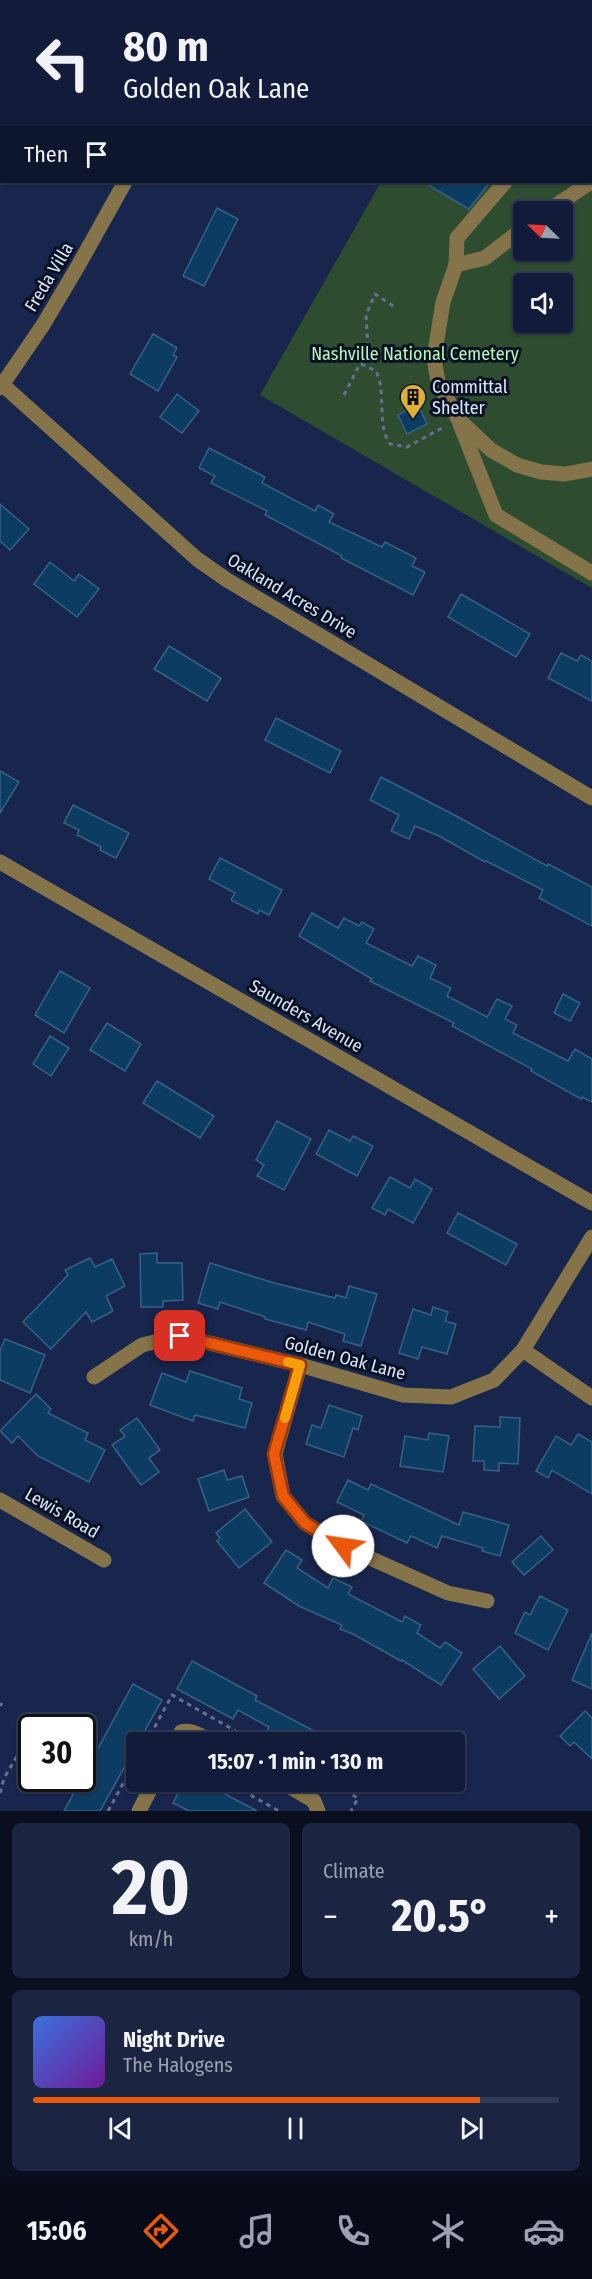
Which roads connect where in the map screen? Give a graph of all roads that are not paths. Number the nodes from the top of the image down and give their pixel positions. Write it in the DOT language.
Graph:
graph roads {
  1 [pos="123,183"];
  2 [pos="504,183"];
  3 [pos="588,183"];
  4 [pos="562,201"];
  5 [pos="513,236"];
  6 [pos="456,265"];
  7 [pos="2,386"];
  8 [pos="458,420"];
  9 [pos="592,469"];
  10 [pos="592,573"];
  11 [pos="592,798"];
  12 [pos="0,862"];
  13 [pos="592,1203"];
  14 [pos="592,1237"];
  15 [pos="523,1350"];
  16 [pos="300,1365"];
  17 [pos="94,1377"];
  18 [pos="592,1398"];
  19 [pos="0,1500"];
  20 [pos="104,1560"];
  21 [pos="487,1601"];
  22 [pos="149,1792"];
  23 [pos="299,1792"];
  24 [pos="139,1811"];
  25 [pos="318,1811"];
  1 -- 7 [label="street, Freda Villa"];
  2 -- 6 [label="street"];
  3 -- 4 [label="street"];
  5 -- 6 [label="street"];
  6 -- 8 [label="street"];
  7 -- 11 [label="street, Oakland Acres Drive"];
  8 -- 9 [label="street"];
  8 -- 10 [label="street"];
  12 -- 13 [label="street, Saunders Avenue"];
  14 -- 15 [label="street, Golden Oak Lane"];
  15 -- 16 [label="street, Golden Oak Lane"];
  15 -- 18 [label="street"];
  16 -- 17 [label="street, Golden Oak Lane"];
  16 -- 21 [label="street"];
  19 -- 20 [label="street, Lewis Road"];
  22 -- 24 [label="street"];
  23 -- 25 [label="street"];
}
